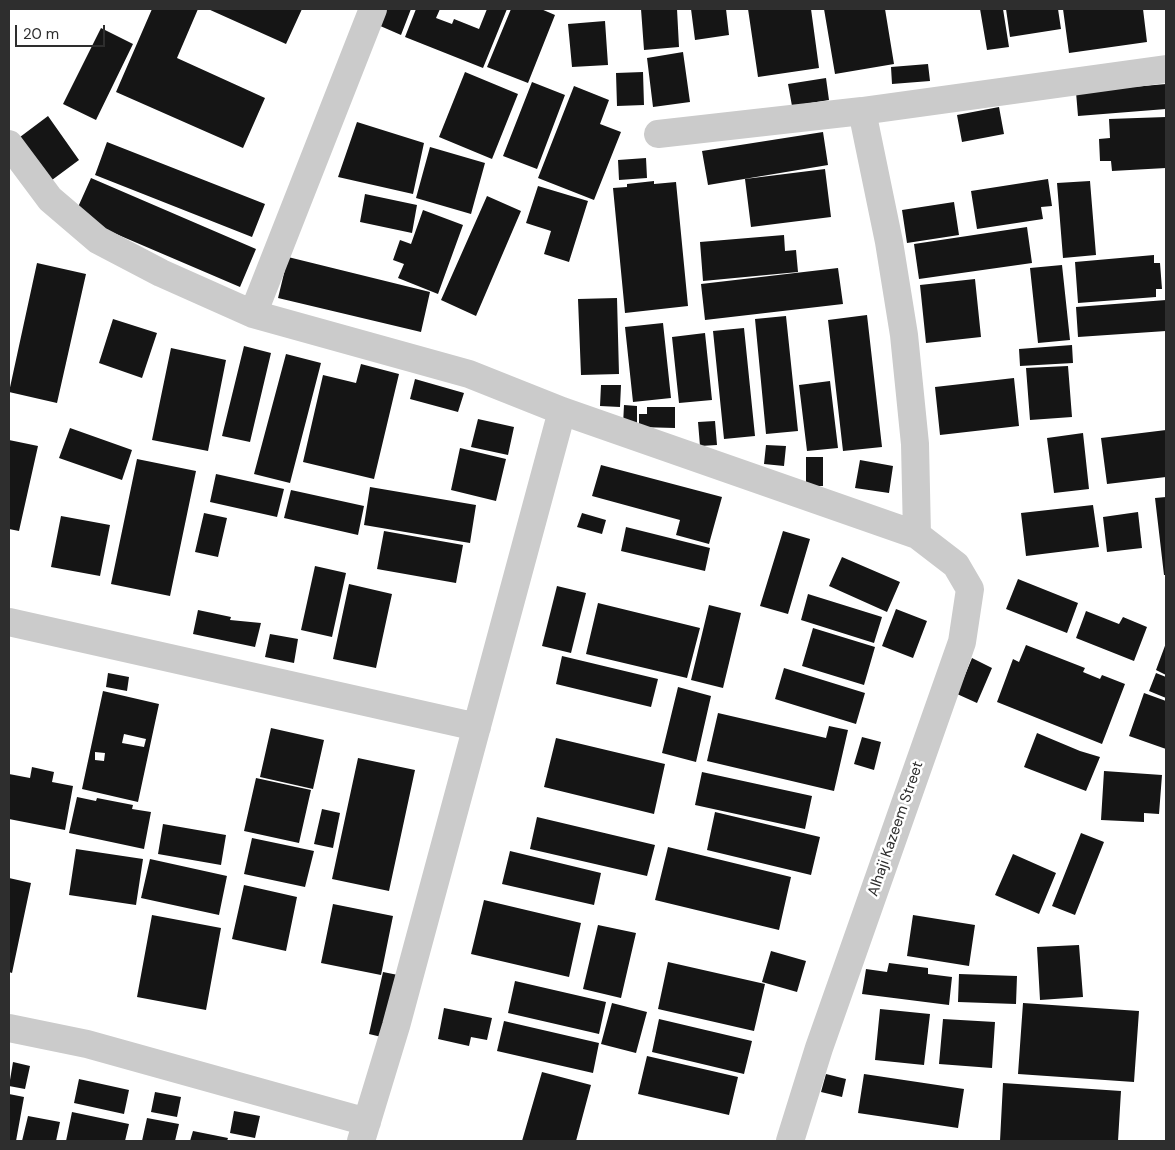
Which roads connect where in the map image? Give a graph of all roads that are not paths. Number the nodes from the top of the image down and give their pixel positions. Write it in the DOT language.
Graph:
graph roads {
  1 [pos="373,9"];
  2 [pos="1166,68"];
  3 [pos="862,111"];
  4 [pos="658,134"];
  5 [pos="9,144"];
  6 [pos="252,314"];
  7 [pos="562,411"];
  8 [pos="917,535"];
  9 [pos="9,622"];
  10 [pos="477,727"];
  11 [pos="9,1028"];
  12 [pos="364,1132"];
  13 [pos="790,1141"];
  1 -- 6 [label="street"];
  2 -- 3 [label="street"];
  3 -- 4 [label="street"];
  3 -- 8 [label="street"];
  5 -- 6 [label="street, Alhaji Kazeem Street"];
  6 -- 7 [label="street, Alhaji Kazeem Street"];
  7 -- 8 [label="street, Alhaji Kazeem Street"];
  7 -- 10 [label="street"];
  8 -- 13 [label="street, Alhaji Kazeem Street"];
  9 -- 10 [label="street"];
  10 -- 12 [label="street"];
  11 -- 12 [label="street"];
}
